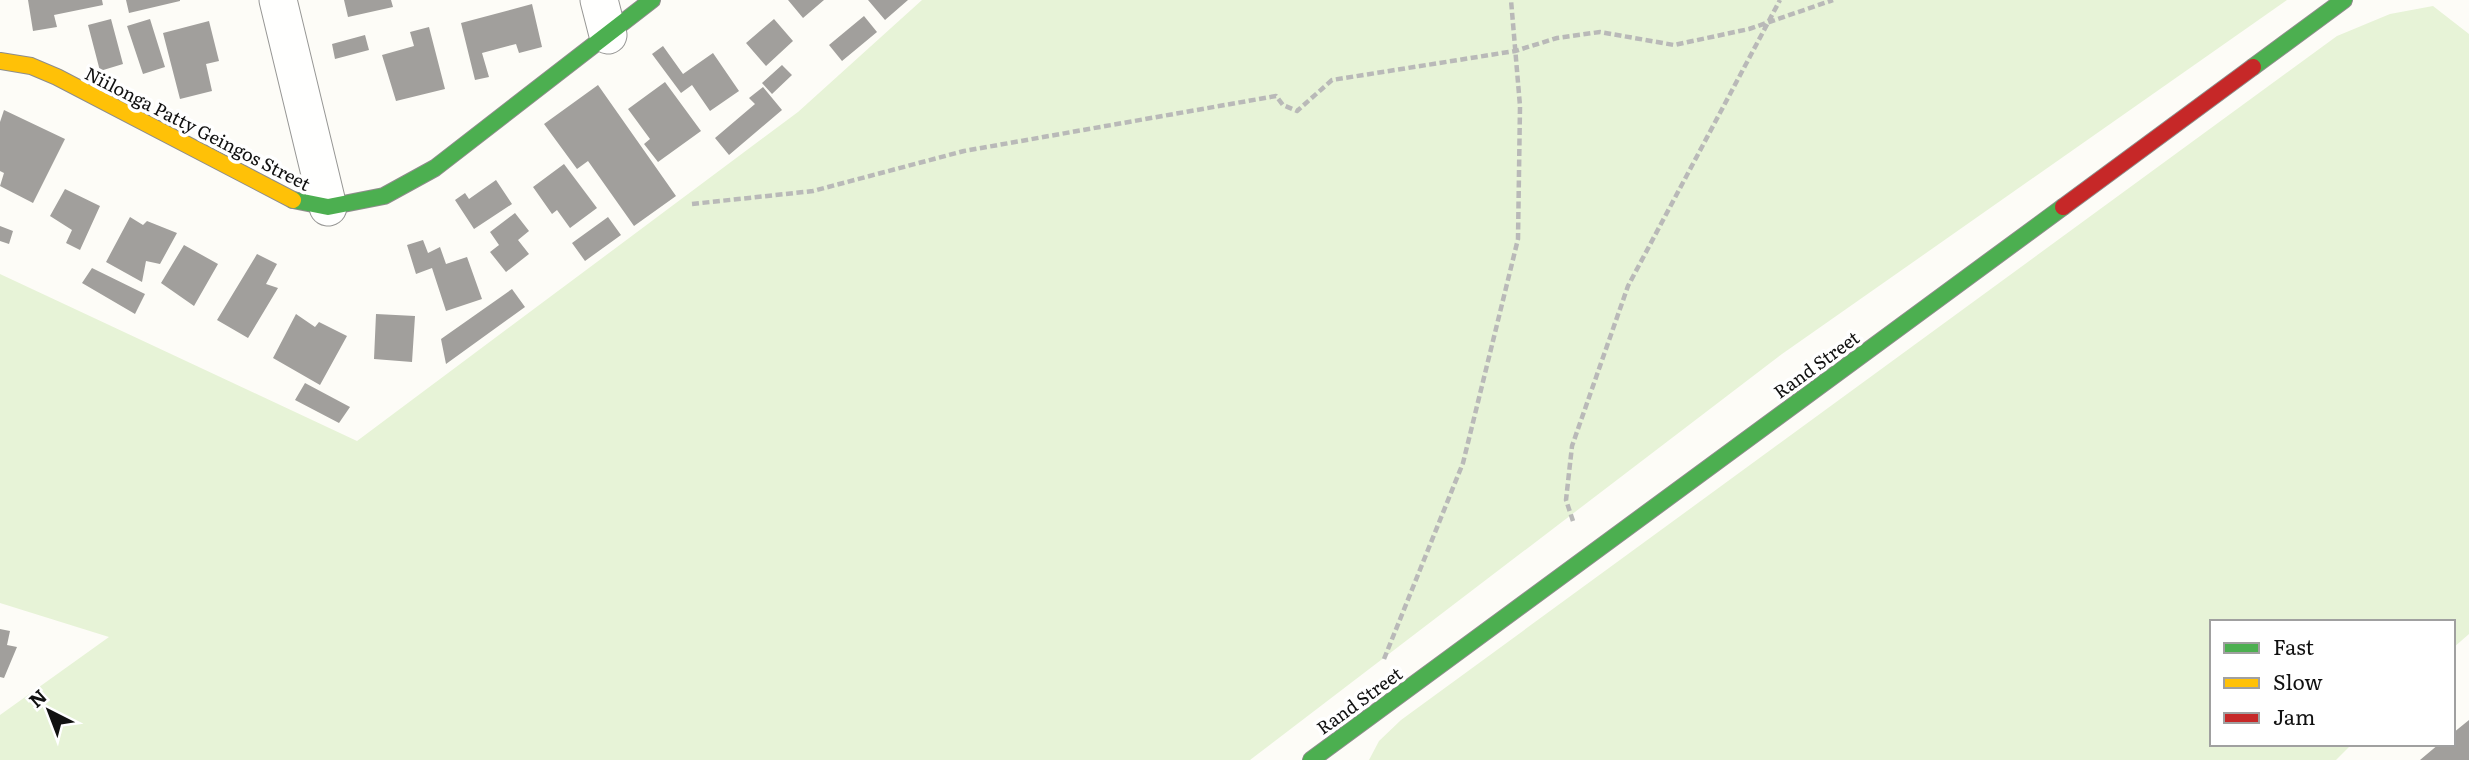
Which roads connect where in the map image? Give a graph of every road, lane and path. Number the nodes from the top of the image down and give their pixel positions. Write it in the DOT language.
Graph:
graph roads {
  1 [pos="278,0"];
  2 [pos="599,0"];
  3 [pos="652,0"];
  4 [pos="1511,0"];
  5 [pos="1780,0"];
  6 [pos="1833,0"];
  7 [pos="2344,0"];
  8 [pos="1771,22"];
  9 [pos="608,35"];
  10 [pos="1516,51"];
  11 [pos="0,61"];
  12 [pos="692,204"];
  13 [pos="328,207"];
  14 [pos="1574,527"];
  15 [pos="1379,669"];
  16 [pos="1311,760"];
  1 -- 13 [label="street"];
  2 -- 9 [label="street"];
  3 -- 9 [label="street, Niilonga Patty Geingos Street"];
  4 -- 10 [label="path"];
  5 -- 8 [label="path"];
  6 -- 8 [label="path"];
  7 -- 16 [label="street, Rand Street"];
  8 -- 10 [label="path"];
  8 -- 14 [label="path"];
  9 -- 13 [label="street, Niilonga Patty Geingos Street"];
  10 -- 12 [label="path"];
  10 -- 15 [label="path"];
  11 -- 13 [label="street, Niilonga Patty Geingos Street"];
}
